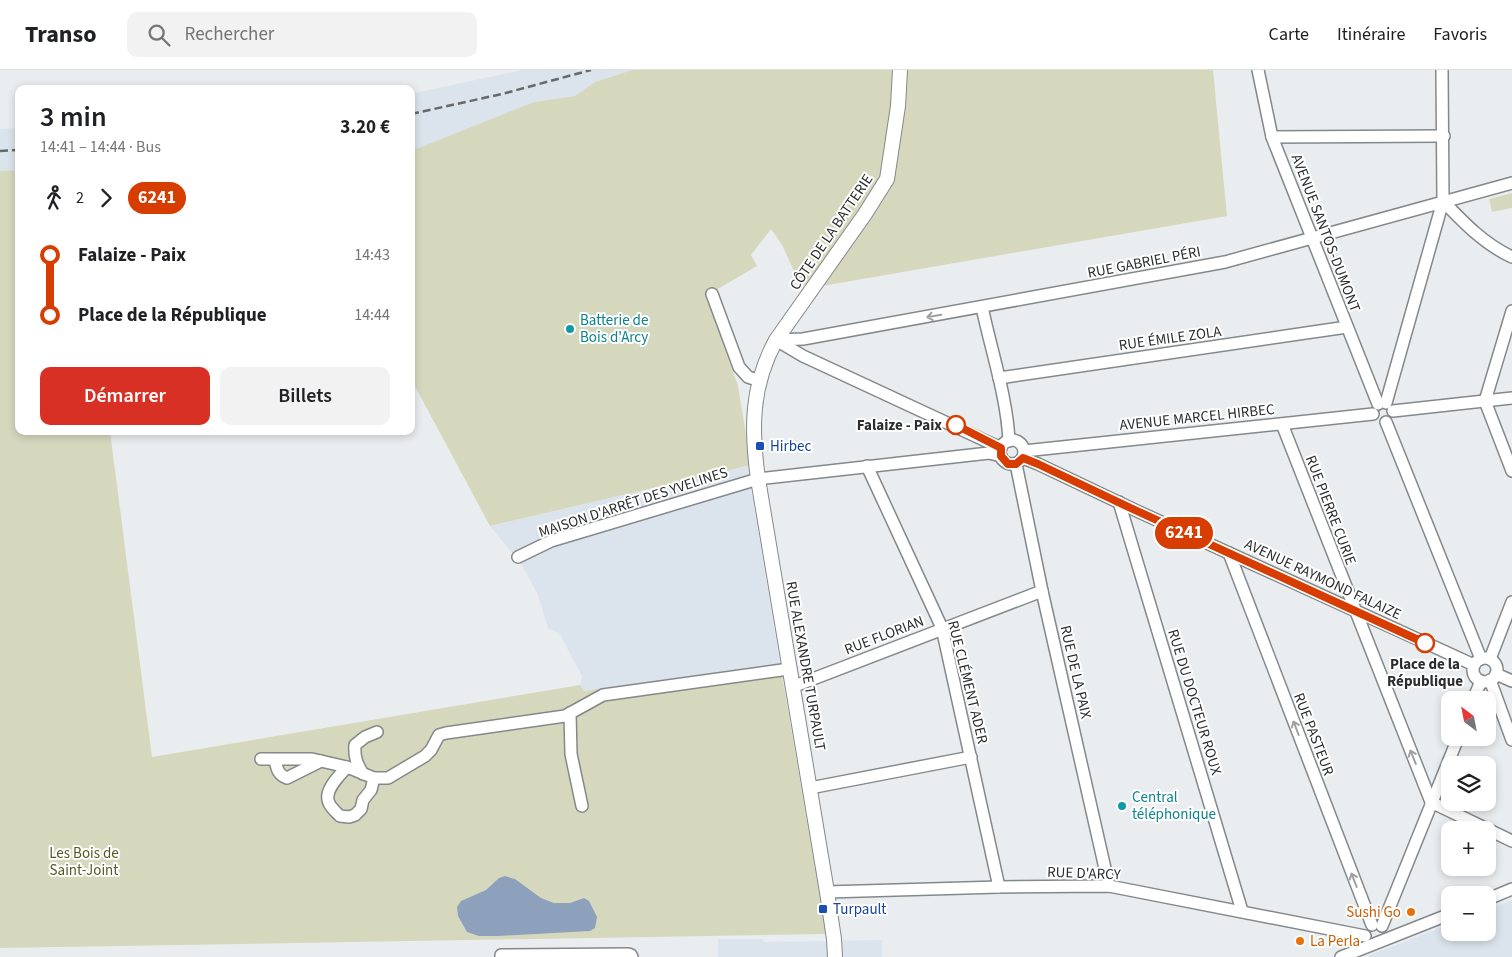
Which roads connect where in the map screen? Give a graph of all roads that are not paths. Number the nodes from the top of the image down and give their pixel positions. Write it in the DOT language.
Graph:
graph roads {
  1 [pos="900,70"];
  2 [pos="1258,70"];
  3 [pos="1442,70"];
  4 [pos="1444,136"];
  5 [pos="1272,137"];
  6 [pos="1512,183"];
  7 [pos="1443,201"];
  8 [pos="1312,238"];
  9 [pos="1512,257"];
  10 [pos="712,294"];
  11 [pos="982,307"];
  12 [pos="1512,311"];
  13 [pos="791,319"];
  14 [pos="1346,326"];
  15 [pos="776,340"];
  16 [pos="999,378"];
  17 [pos="760,381"];
  18 [pos="1512,398"];
  19 [pos="1485,401"];
  20 [pos="1382,408"];
  21 [pos="1282,424"];
  22 [pos="1004,448"];
  23 [pos="1021,458"];
  24 [pos="867,466"];
  25 [pos="1512,471"];
  26 [pos="758,478"];
  27 [pos="1119,502"];
  28 [pos="1229,553"];
  29 [pos="518,556"];
  30 [pos="1042,591"];
  31 [pos="1512,602"];
  32 [pos="1354,610"];
  33 [pos="942,628"];
  34 [pos="1482,661"];
  35 [pos="789,669"];
  36 [pos="1489,678"];
  37 [pos="1512,681"];
  38 [pos="792,687"];
  39 [pos="1480,691"];
  40 [pos="570,713"];
  41 [pos="377,732"];
  42 [pos="1512,740"];
  43 [pos="1455,746"];
  44 [pos="971,757"];
  45 [pos="261,759"];
  46 [pos="275,760"];
  47 [pos="321,761"];
  48 [pos="347,768"];
  49 [pos="368,776"];
  50 [pos="810,788"];
  51 [pos="1431,802"];
  52 [pos="582,806"];
  53 [pos="1512,841"];
  54 [pos="1109,886"];
  55 [pos="998,887"];
  56 [pos="1512,889"];
  57 [pos="827,892"];
  58 [pos="1496,896"];
  59 [pos="1242,911"];
  60 [pos="1441,918"];
  61 [pos="1377,926"];
  62 [pos="1391,937"];
  63 [pos="1366,941"];
  64 [pos="501,957"];
  65 [pos="632,957"];
  66 [pos="835,957"];
  67 [pos="1341,957"];
  1 -- 13 [label="main road, CÔTE DE LA BATTERIE"];
  2 -- 5 [label="street, AVENUE SANTOS-DUMONT"];
  3 -- 4 [label="street"];
  4 -- 5 [label="street"];
  4 -- 7 [label="street"];
  5 -- 8 [label="street, AVENUE SANTOS-DUMONT"];
  6 -- 7 [label="street, RUE GABRIEL PÉRI"];
  7 -- 8 [label="street, RUE GABRIEL PÉRI"];
  7 -- 9 [label="street"];
  7 -- 20 [label="street"];
  8 -- 11 [label="street, RUE GABRIEL PÉRI"];
  8 -- 14 [label="street, AVENUE SANTOS-DUMONT"];
  10 -- 17 [label="street"];
  11 -- 15 [label="street, RUE GABRIEL PÉRI, one-way"];
  11 -- 16 [label="street"];
  12 -- 19 [label="street"];
  13 -- 15 [label="main road, RUE ALEXANDRE TURPAULT"];
  14 -- 16 [label="street, RUE ÉMILE ZOLA"];
  14 -- 20 [label="street, AVENUE SANTOS-DUMONT"];
  15 -- 17 [label="main road, RUE ALEXANDRE TURPAULT"];
  15 -- 22 [label="street"];
  16 -- 22 [label="street"];
  17 -- 26 [label="main road, RUE ALEXANDRE TURPAULT"];
  18 -- 19 [label="street, AVENUE MARCEL HIRBEC"];
  19 -- 20 [label="street, AVENUE MARCEL HIRBEC"];
  19 -- 25 [label="street"];
  20 -- 21 [label="street, AVENUE MARCEL HIRBEC"];
  20 -- 34 [label="street"];
  21 -- 23 [label="street, AVENUE MARCEL HIRBEC"];
  21 -- 32 [label="street, RUE PIERRE CURIE"];
  22 -- 23 [label="street"];
  22 -- 23 [label="street"];
  22 -- 24 [label="street"];
  23 -- 27 [label="street, AVENUE RAYMOND FALAIZE"];
  23 -- 30 [label="street, RUE DE LA PAIX"];
  24 -- 26 [label="street"];
  24 -- 33 [label="street, RUE CLÉMENT ADER"];
  26 -- 29 [label="street, MAISON D'ARRÊT DES YVELINES"];
  26 -- 35 [label="main road, RUE ALEXANDRE TURPAULT"];
  27 -- 28 [label="street, AVENUE RAYMOND FALAIZE"];
  27 -- 59 [label="street, RUE DU DOCTEUR ROUX"];
  28 -- 32 [label="street, AVENUE RAYMOND FALAIZE"];
  61 -- 28 [label="street, RUE PASTEUR, one-way"];
  30 -- 33 [label="street, RUE FLORIAN"];
  30 -- 54 [label="street, RUE DE LA PAIX"];
  31 -- 34 [label="street"];
  32 -- 34 [label="street, AVENUE RAYMOND FALAIZE"];
  51 -- 32 [label="street, RUE PIERRE CURIE, one-way"];
  33 -- 38 [label="street, RUE FLORIAN"];
  33 -- 44 [label="street, RUE CLÉMENT ADER"];
  34 -- 36 [label="street"];
  34 -- 36 [label="street"];
  35 -- 38 [label="main road, RUE ALEXANDRE TURPAULT"];
  35 -- 40 [label="street"];
  36 -- 37 [label="street"];
  36 -- 39 [label="street"];
  36 -- 42 [label="street"];
  38 -- 50 [label="main road, RUE ALEXANDRE TURPAULT"];
  40 -- 49 [label="street"];
  40 -- 52 [label="street"];
  41 -- 49 [label="street"];
  43 -- 51 [label="street"];
  44 -- 50 [label="street"];
  44 -- 55 [label="street, RUE CLÉMENT ADER"];
  45 -- 46 [label="street"];
  46 -- 47 [label="street"];
  46 -- 47 [label="street"];
  47 -- 48 [label="street"];
  48 -- 49 [label="street"];
  48 -- 49 [label="street"];
  50 -- 57 [label="main road, RUE ALEXANDRE TURPAULT"];
  51 -- 53 [label="street"];
  51 -- 61 [label="street"];
  54 -- 55 [label="street, RUE D'ARCY"];
  54 -- 59 [label="street, RUE D'ARCY"];
  55 -- 57 [label="street, RUE D'ARCY"];
  56 -- 58 [label="street"];
  57 -- 66 [label="main road, RUE ALEXANDRE TURPAULT"];
  59 -- 63 [label="street, RUE D'ARCY"];
  60 -- 62 [label="street"];
  61 -- 62 [label="street, RUE PASTEUR"];
  61 -- 63 [label="street"];
  62 -- 63 [label="street"];
  63 -- 67 [label="street"];
  64 -- 65 [label="street"];
}
